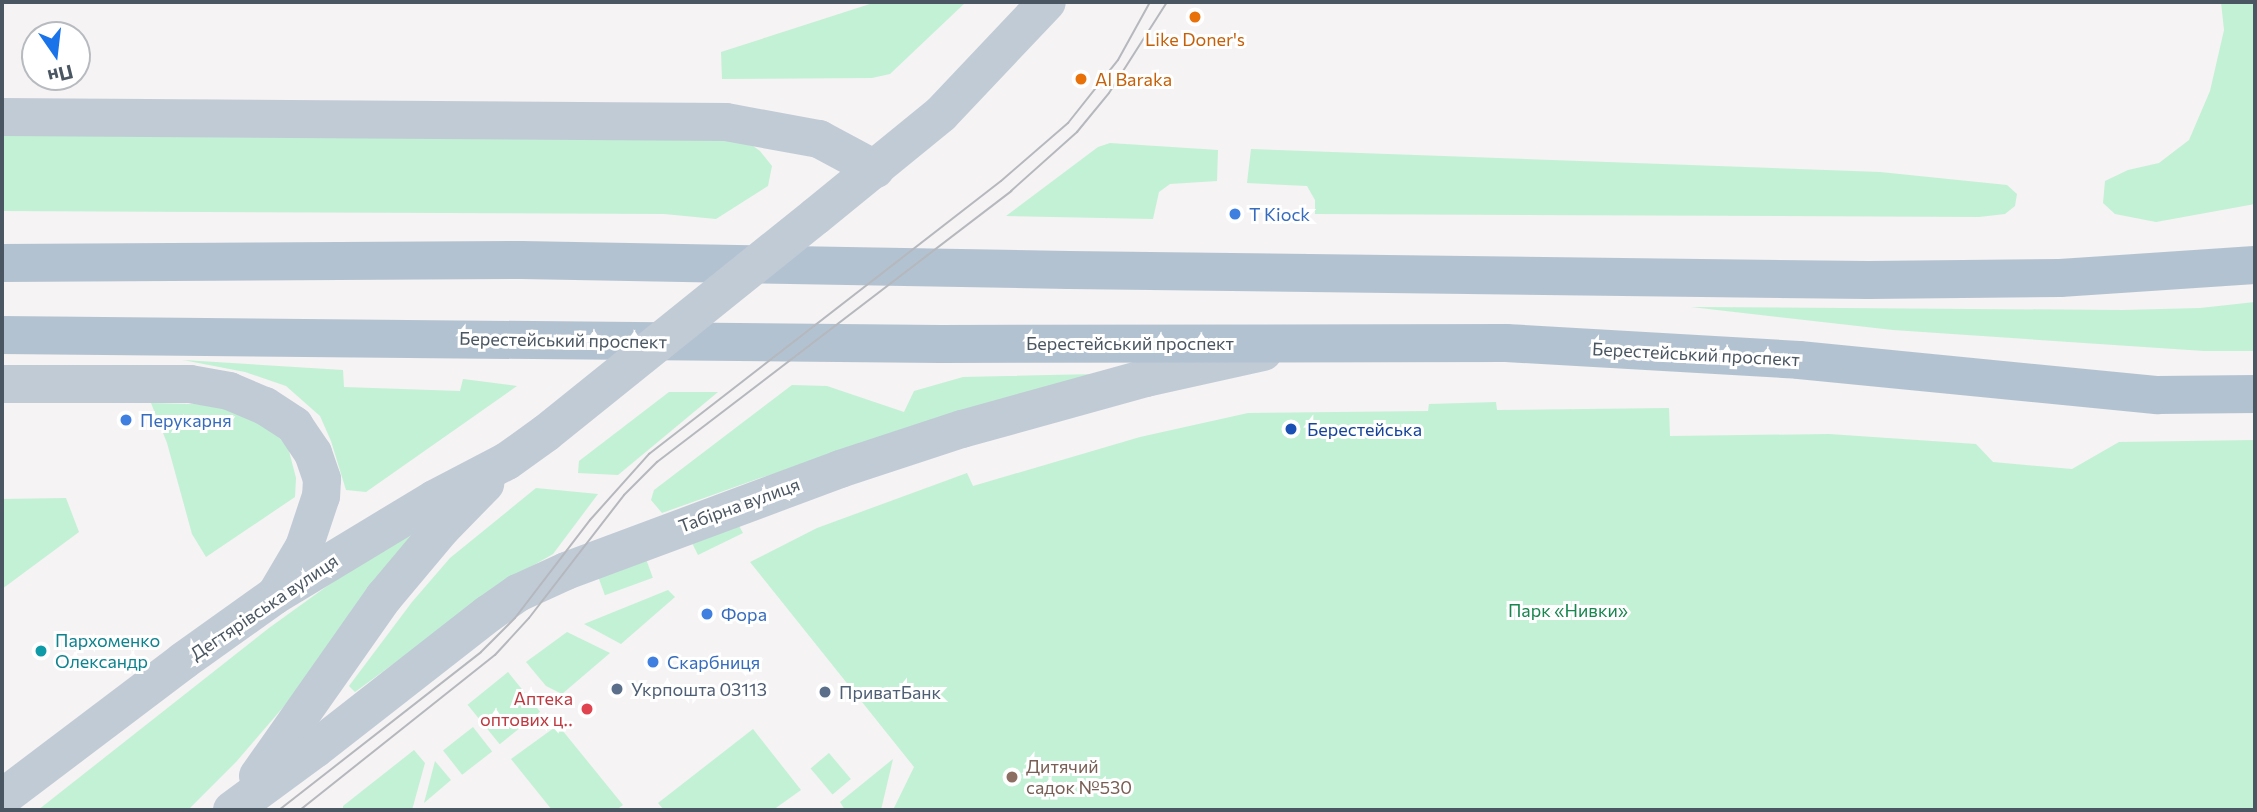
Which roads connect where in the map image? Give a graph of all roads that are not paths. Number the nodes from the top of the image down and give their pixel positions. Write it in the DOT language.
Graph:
graph roads {
  1 [pos="1047,2"];
  2 [pos="2,117"];
  3 [pos="875,169"];
  4 [pos="2,262"];
  5 [pos="2254,265"];
  6 [pos="2,335"];
  7 [pos="1314,342"];
  8 [pos="2,384"];
  9 [pos="2255,394"];
  10 [pos="507,461"];
  11 [pos="274,596"];
  12 [pos="2,798"];
  13 [pos="232,809"];
  1 -- 3 [label="main road, Дегтярівська вулиця"];
  2 -- 3 [label="main road"];
  3 -- 10 [label="main road, Дегтярівська вулиця, bridge"];
  4 -- 5 [label="main road"];
  6 -- 7 [label="main road, Берестейський проспект"];
  7 -- 9 [label="main road, Берестейський проспект"];
  7 -- 13 [label="main road, Табірна вулиця"];
  8 -- 11 [label="main road"];
  10 -- 11 [label="main road, Дегтярівська вулиця"];
  10 -- 13 [label="main road, Дегтярівська вулиця"];
  11 -- 12 [label="main road, Дегтярівська вулиця"];
}
